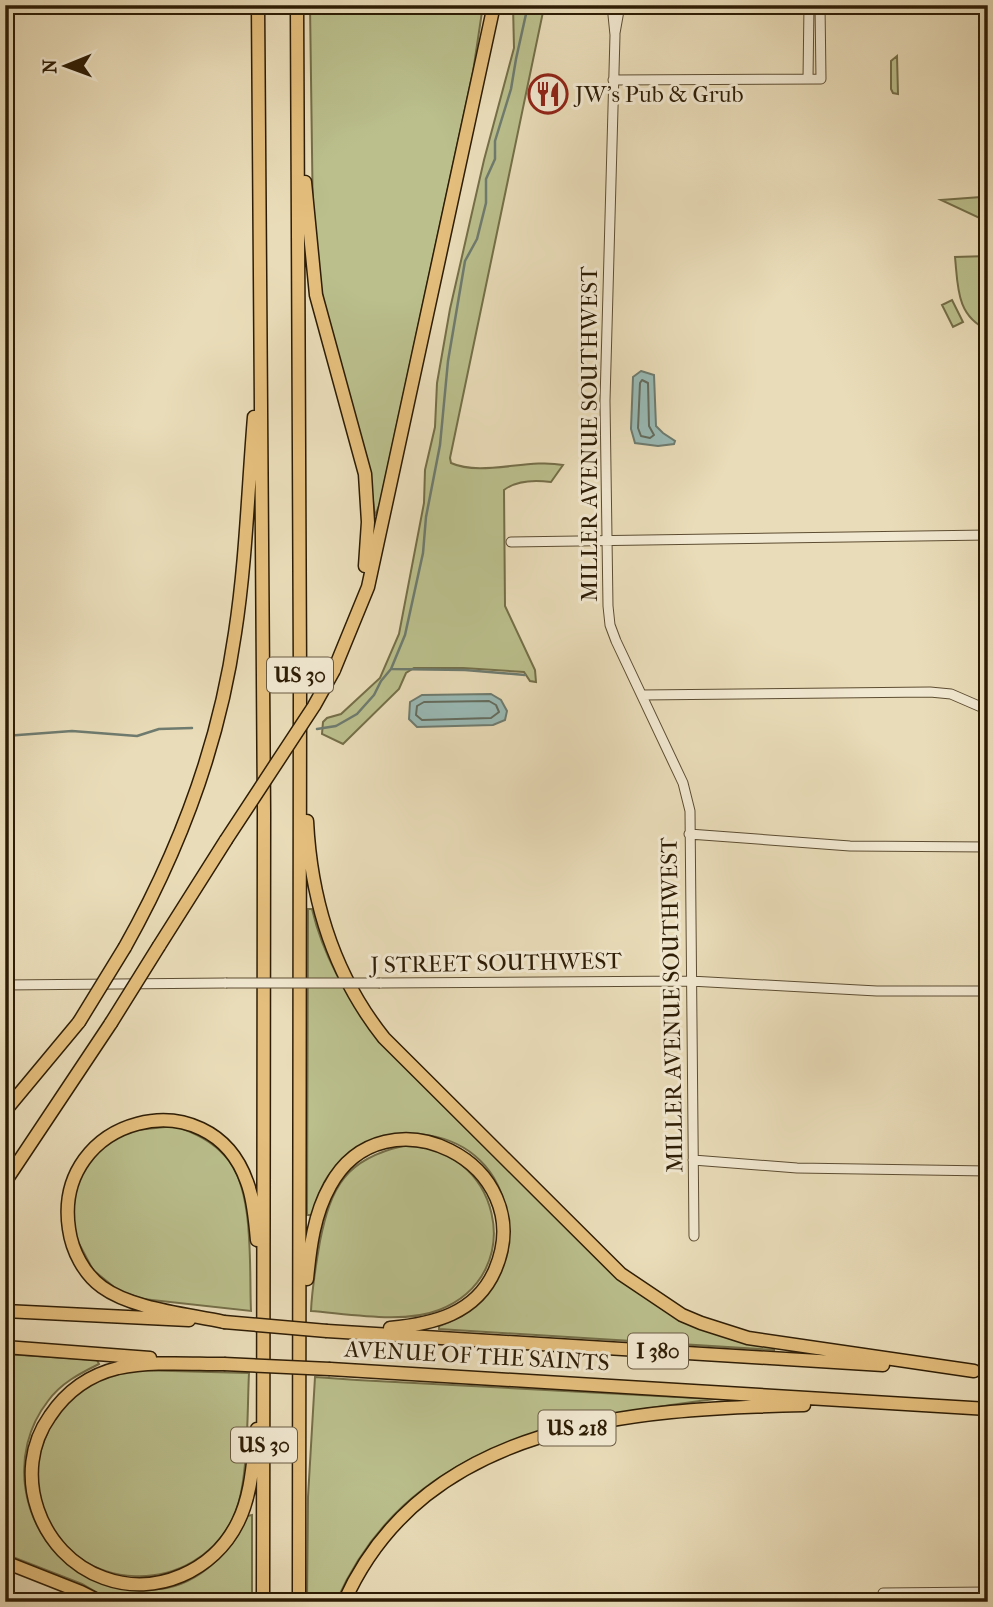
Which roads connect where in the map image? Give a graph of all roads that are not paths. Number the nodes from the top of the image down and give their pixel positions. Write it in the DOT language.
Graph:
graph roads {
  1 [pos="258,5"];
  2 [pos="298,5"];
  3 [pos="494,5"];
  4 [pos="612,5"];
  5 [pos="620,5"];
  6 [pos="809,5"];
  7 [pos="820,5"];
  8 [pos="615,34"];
  9 [pos="808,79"];
  10 [pos="613,80"];
  11 [pos="298,105"];
  12 [pos="261,340"];
  13 [pos="988,535"];
  14 [pos="606,541"];
  15 [pos="511,542"];
  16 [pos="360,605"];
  17 [pos="300,676"];
  18 [pos="642,695"];
  19 [pos="988,710"];
  20 [pos="689,834"];
  21 [pos="988,847"];
  22 [pos="690,981"];
  23 [pos="5,985"];
  24 [pos="988,991"];
  25 [pos="5,1111"];
  26 [pos="693,1160"];
  27 [pos="988,1171"];
  28 [pos="5,1182"];
  29 [pos="694,1236"];
  30 [pos="264,1289"];
  31 [pos="5,1311"];
  32 [pos="224,1322"];
  33 [pos="351,1332"];
  34 [pos="300,1346"];
  35 [pos="5,1347"];
  36 [pos="224,1364"];
  37 [pos="974,1371"];
  38 [pos="988,1372"];
  39 [pos="264,1387"];
  40 [pos="877,1403"];
  41 [pos="988,1409"];
  42 [pos="5,1562"];
  43 [pos="988,1592"];
  44 [pos="883,1593"];
  45 [pos="101,1602"];
  46 [pos="263,1602"];
  47 [pos="299,1602"];
  48 [pos="344,1602"];
  1 -- 12 [label="highway, US 30"];
  2 -- 11 [label="highway, US 30"];
  3 -- 16 [label="highway"];
  4 -- 8 [label="street, MILLER AVENUE SOUTHWEST"];
  5 -- 8 [label="street, MILLER AVENUE SOUTHWEST"];
  6 -- 9 [label="street"];
  7 -- 9 [label="street"];
  8 -- 10 [label="street, MILLER AVENUE SOUTHWEST"];
  9 -- 10 [label="street"];
  10 -- 14 [label="street, MILLER AVENUE SOUTHWEST"];
  11 -- 16 [label="highway"];
  11 -- 17 [label="highway, US 30"];
  12 -- 25 [label="highway, bridge"];
  12 -- 30 [label="highway, US 30"];
  13 -- 14 [label="street"];
  14 -- 15 [label="street"];
  14 -- 18 [label="street, MILLER AVENUE SOUTHWEST"];
  16 -- 28 [label="highway, bridge"];
  17 -- 34 [label="highway, US 30"];
  17 -- 37 [label="highway"];
  18 -- 19 [label="street"];
  18 -- 20 [label="street, MILLER AVENUE SOUTHWEST"];
  20 -- 21 [label="street"];
  20 -- 22 [label="street, MILLER AVENUE SOUTHWEST"];
  22 -- 23 [label="street, J STREET SOUTHWEST, bridge"];
  22 -- 24 [label="street, J STREET SOUTHWEST"];
  22 -- 26 [label="street, MILLER AVENUE SOUTHWEST"];
  26 -- 27 [label="street"];
  26 -- 29 [label="street, MILLER AVENUE SOUTHWEST"];
  30 -- 32 [label="highway"];
  30 -- 39 [label="highway, US 30"];
  31 -- 32 [label="highway, AVENUE OF THE SAINTS / I 380"];
  32 -- 33 [label="highway, AVENUE OF THE SAINTS / I 380, bridge"];
  33 -- 34 [label="highway"];
  33 -- 37 [label="highway, AVENUE OF THE SAINTS / I 380"];
  34 -- 47 [label="highway, US 30"];
  35 -- 36 [label="highway, AVENUE OF THE SAINTS / I 380"];
  36 -- 39 [label="highway"];
  36 -- 40 [label="highway, AVENUE OF THE SAINTS / I 380, bridge"];
  37 -- 38 [label="highway, AVENUE OF THE SAINTS / I 380"];
  39 -- 46 [label="highway, US 30"];
  40 -- 41 [label="highway, AVENUE OF THE SAINTS / I 380"];
  40 -- 48 [label="highway, US 218"];
  42 -- 45 [label="highway"];
  43 -- 44 [label="street"];
}
